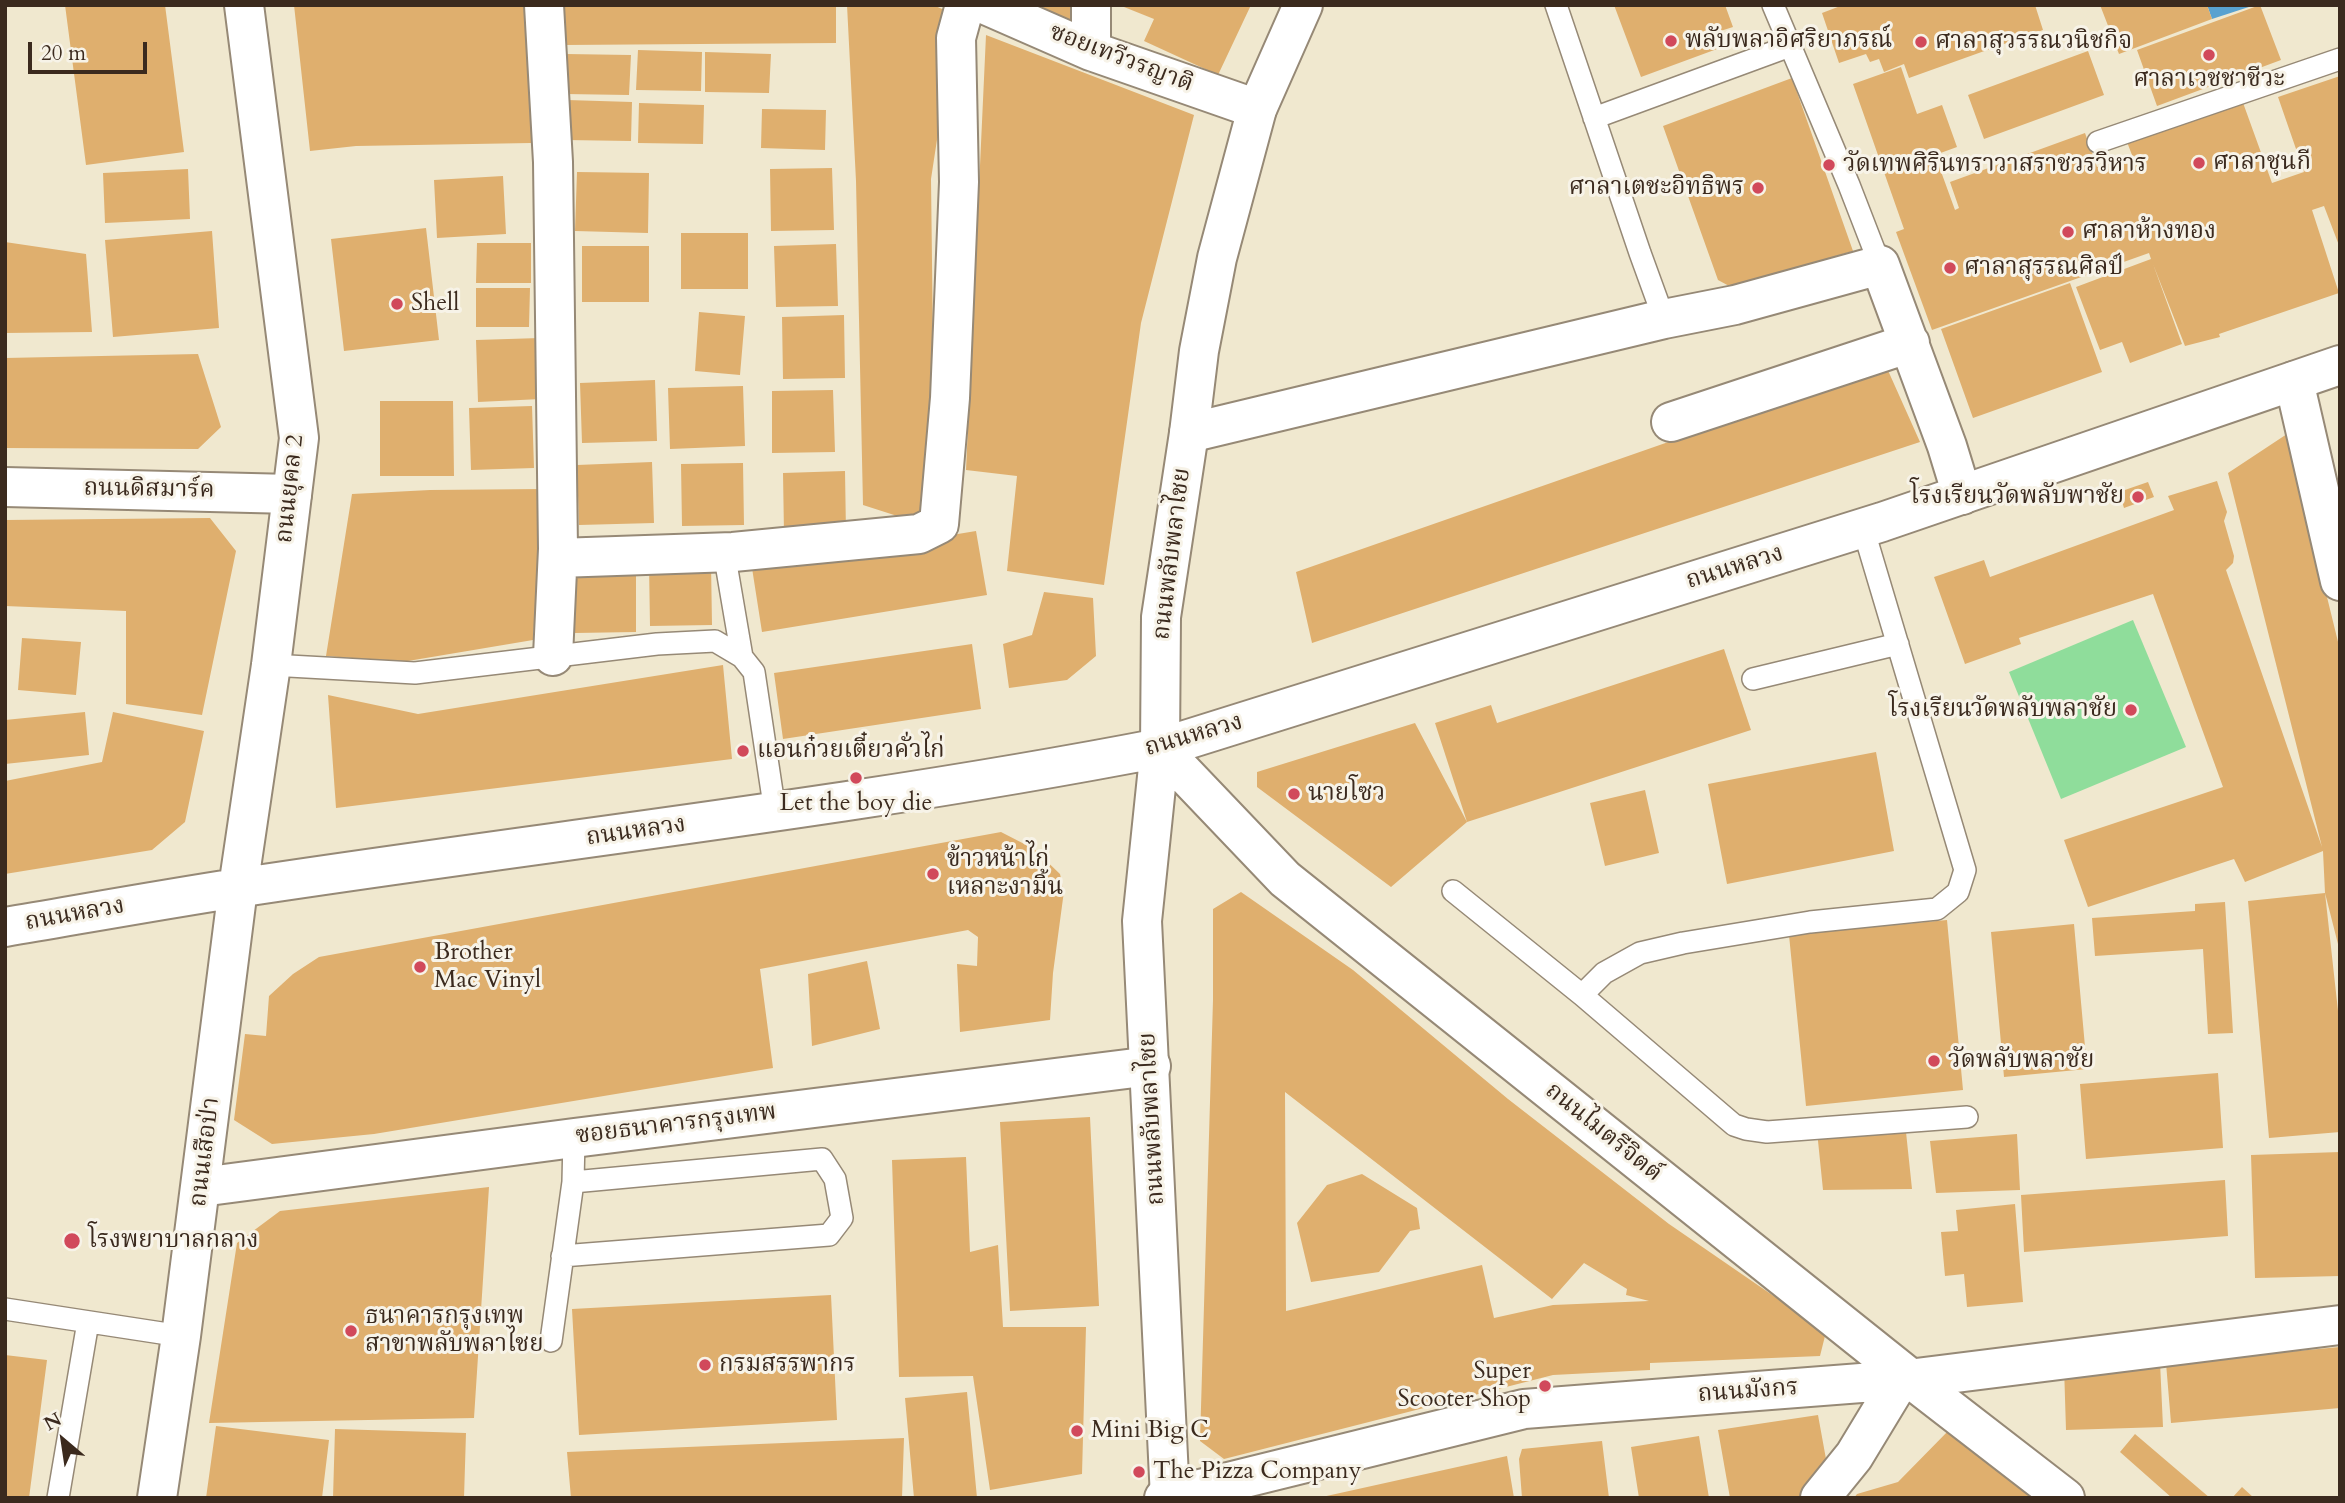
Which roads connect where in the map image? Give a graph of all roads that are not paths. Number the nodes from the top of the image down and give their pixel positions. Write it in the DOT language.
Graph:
graph roads {
  1 [pos="244,5"];
  2 [pos="544,5"];
  3 [pos="965,5"];
  4 [pos="986,5"];
  5 [pos="1091,5"];
  6 [pos="1303,5"];
  7 [pos="1556,5"];
  8 [pos="1773,5"];
  9 [pos="1790,46"];
  10 [pos="1091,51"];
  11 [pos="2340,59"];
  12 [pos="1257,109"];
  13 [pos="1594,117"];
  14 [pos="2098,142"];
  15 [pos="1880,265"];
  16 [pos="1664,319"];
  17 [pos="1910,343"];
  18 [pos="2340,365"];
  19 [pos="2294,381"];
  20 [pos="1671,422"];
  21 [pos="1189,433"];
  22 [pos="5,487"];
  23 [pos="292,494"];
  24 [pos="1962,495"];
  25 [pos="1863,528"];
  26 [pos="724,552"];
  27 [pos="558,558"];
  28 [pos="2340,581"];
  29 [pos="1898,644"];
  30 [pos="553,656"];
  31 [pos="742,657"];
  32 [pos="271,665"];
  33 [pos="1754,679"];
  34 [pos="1160,748"];
  35 [pos="775,812"];
  36 [pos="238,888"];
  37 [pos="1453,891"];
  38 [pos="5,927"];
  39 [pos="1582,995"];
  40 [pos="1151,1066"];
  41 [pos="1967,1117"];
  42 [pos="574,1138"];
  43 [pos="573,1182"];
  44 [pos="201,1187"];
  45 [pos="562,1256"];
  46 [pos="5,1309"];
  47 [pos="88,1322"];
  48 [pos="2340,1325"];
  49 [pos="181,1336"];
  50 [pos="551,1341"];
  51 [pos="1906,1380"];
  52 [pos="1168,1497"];
  53 [pos="58,1498"];
  54 [pos="157,1498"];
  55 [pos="1820,1498"];
  56 [pos="2065,1498"];
  1 -- 23 [label="street, ถนนยุคล 2"];
  2 -- 27 [label="street"];
  3 -- 26 [label="street"];
  4 -- 10 [label="street, ซอยเทวีวรญาติ"];
  5 -- 10 [label="street"];
  6 -- 12 [label="street, ถนนพลับพลาไชย"];
  7 -- 13 [label="lane"];
  8 -- 9 [label="lane"];
  9 -- 13 [label="lane"];
  9 -- 15 [label="lane"];
  10 -- 12 [label="street, ซอยเทวีวรญาติ"];
  11 -- 14 [label="lane"];
  12 -- 21 [label="street, ถนนพลับพลาไชย"];
  13 -- 16 [label="lane"];
  15 -- 16 [label="street"];
  15 -- 17 [label="street"];
  16 -- 21 [label="street"];
  17 -- 20 [label="street"];
  17 -- 24 [label="street"];
  18 -- 19 [label="street, ถนนหลวง"];
  19 -- 24 [label="street, ถนนหลวง"];
  19 -- 28 [label="street"];
  21 -- 34 [label="street, ถนนพลับพลาไชย"];
  22 -- 23 [label="street, ถนนดิสมาร์ค"];
  23 -- 32 [label="street, ถนนยุคล 2"];
  24 -- 25 [label="street, ถนนหลวง"];
  25 -- 29 [label="lane"];
  25 -- 34 [label="street, ถนนหลวง"];
  26 -- 27 [label="street"];
  26 -- 31 [label="lane"];
  27 -- 30 [label="street"];
  29 -- 33 [label="lane"];
  29 -- 39 [label="lane"];
  30 -- 31 [label="lane"];
  30 -- 32 [label="lane"];
  31 -- 35 [label="lane"];
  32 -- 36 [label="street, ถนนยุคล 2"];
  34 -- 35 [label="street, ถนนหลวง"];
  34 -- 40 [label="street, ถนนพลับพลาไชย"];
  34 -- 51 [label="street, ถนนไมตรีจิตต์"];
  35 -- 36 [label="street, ถนนหลวง"];
  36 -- 38 [label="street, ถนนหลวง"];
  36 -- 44 [label="street, ถนนเสือป่า"];
  37 -- 39 [label="lane"];
  39 -- 41 [label="lane"];
  40 -- 42 [label="street, ซอยธนาคารกรุงเทพ"];
  40 -- 52 [label="street, ถนนพลับพลาไชย"];
  42 -- 43 [label="lane"];
  42 -- 44 [label="street, ซอยธนาคารกรุงเทพ"];
  43 -- 45 [label="lane"];
  43 -- 45 [label="lane"];
  44 -- 49 [label="street, ถนนเสือป่า"];
  45 -- 50 [label="lane"];
  46 -- 47 [label="lane"];
  47 -- 49 [label="lane"];
  47 -- 53 [label="lane"];
  48 -- 51 [label="street, ถนนมังกร"];
  49 -- 54 [label="street, ถนนเสือป่า"];
  51 -- 52 [label="street, ถนนมังกร"];
  51 -- 55 [label="street"];
  51 -- 56 [label="street, ถนนไมตรีจิตต์"];
}
